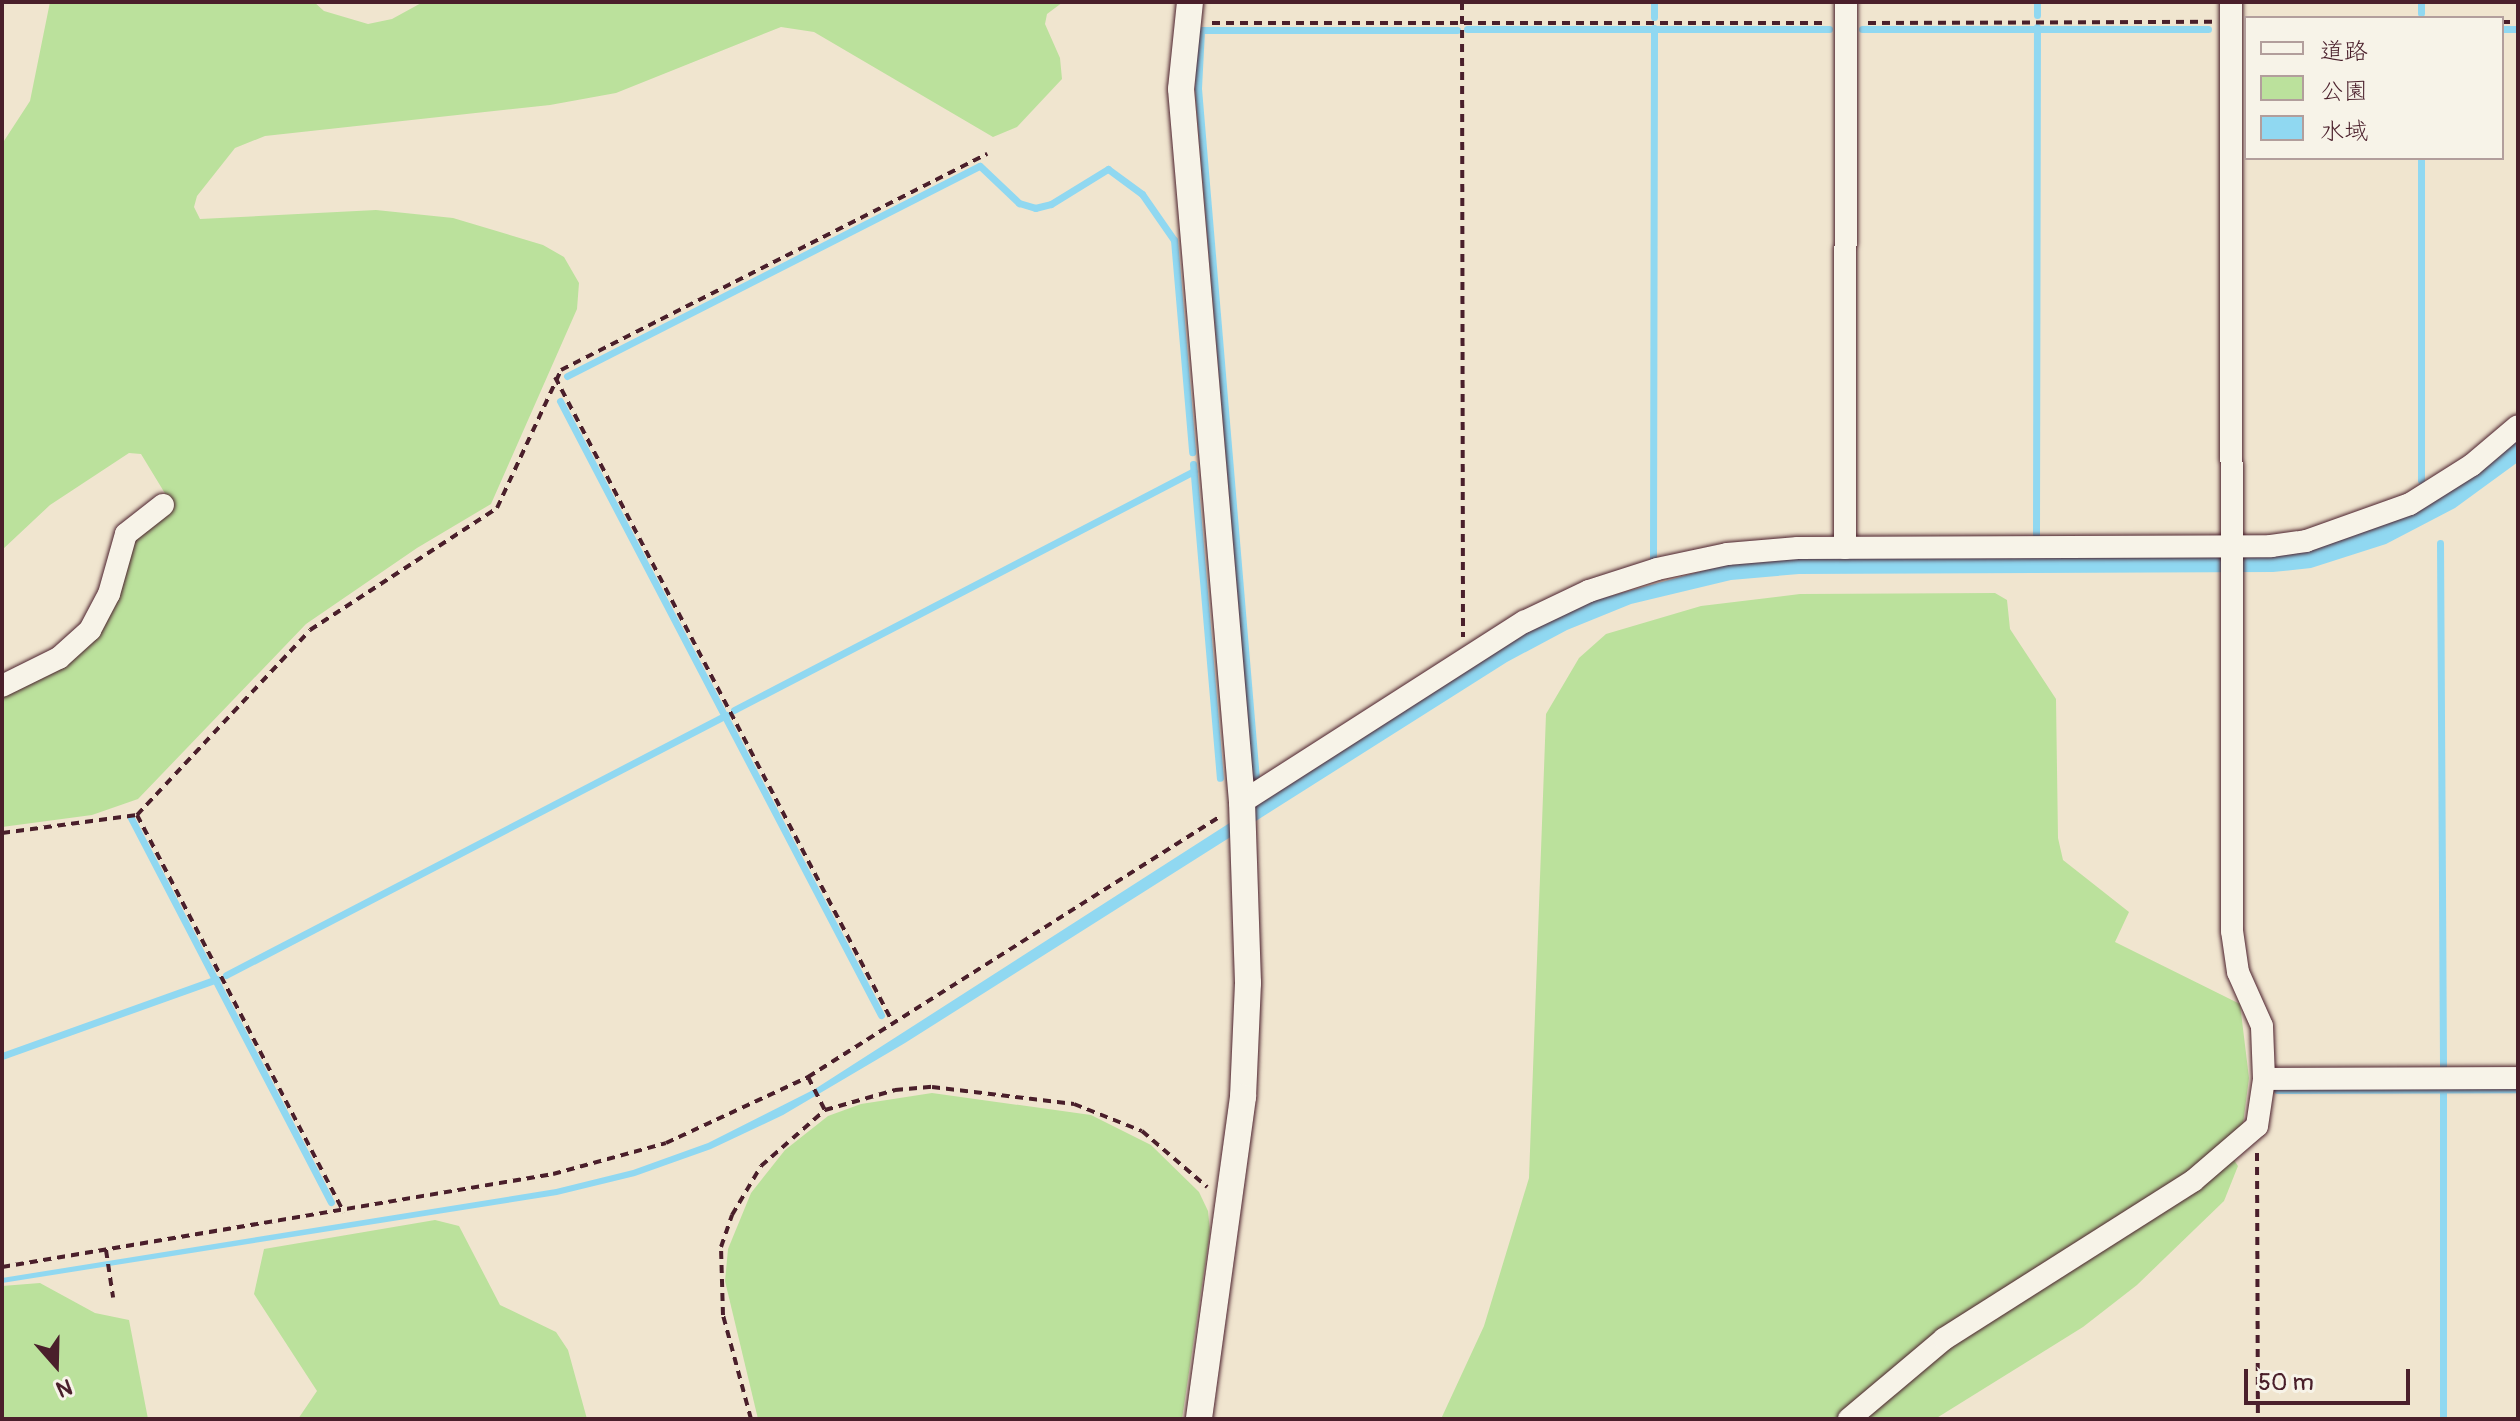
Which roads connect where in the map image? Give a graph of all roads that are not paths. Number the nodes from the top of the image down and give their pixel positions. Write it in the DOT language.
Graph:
graph roads {
  1 [pos="1846,12"];
  2 [pos="2231,12"];
  3 [pos="1188,13"];
  4 [pos="2518,426"];
  5 [pos="163,505"];
  6 [pos="1845,548"];
  7 [pos="2231,550"];
  8 [pos="2,686"];
  9 [pos="1243,816"];
  10 [pos="2518,1078"];
  11 [pos="2264,1079"];
  12 [pos="1199,1419"];
  13 [pos="1849,1419"];
  1 -- 6 [label="street"];
  2 -- 7 [label="street"];
  3 -- 9 [label="street"];
  4 -- 7 [label="street"];
  5 -- 8 [label="street"];
  6 -- 7 [label="street"];
  6 -- 9 [label="street"];
  7 -- 11 [label="street"];
  9 -- 12 [label="street"];
  10 -- 11 [label="street"];
  11 -- 13 [label="street"];
}
